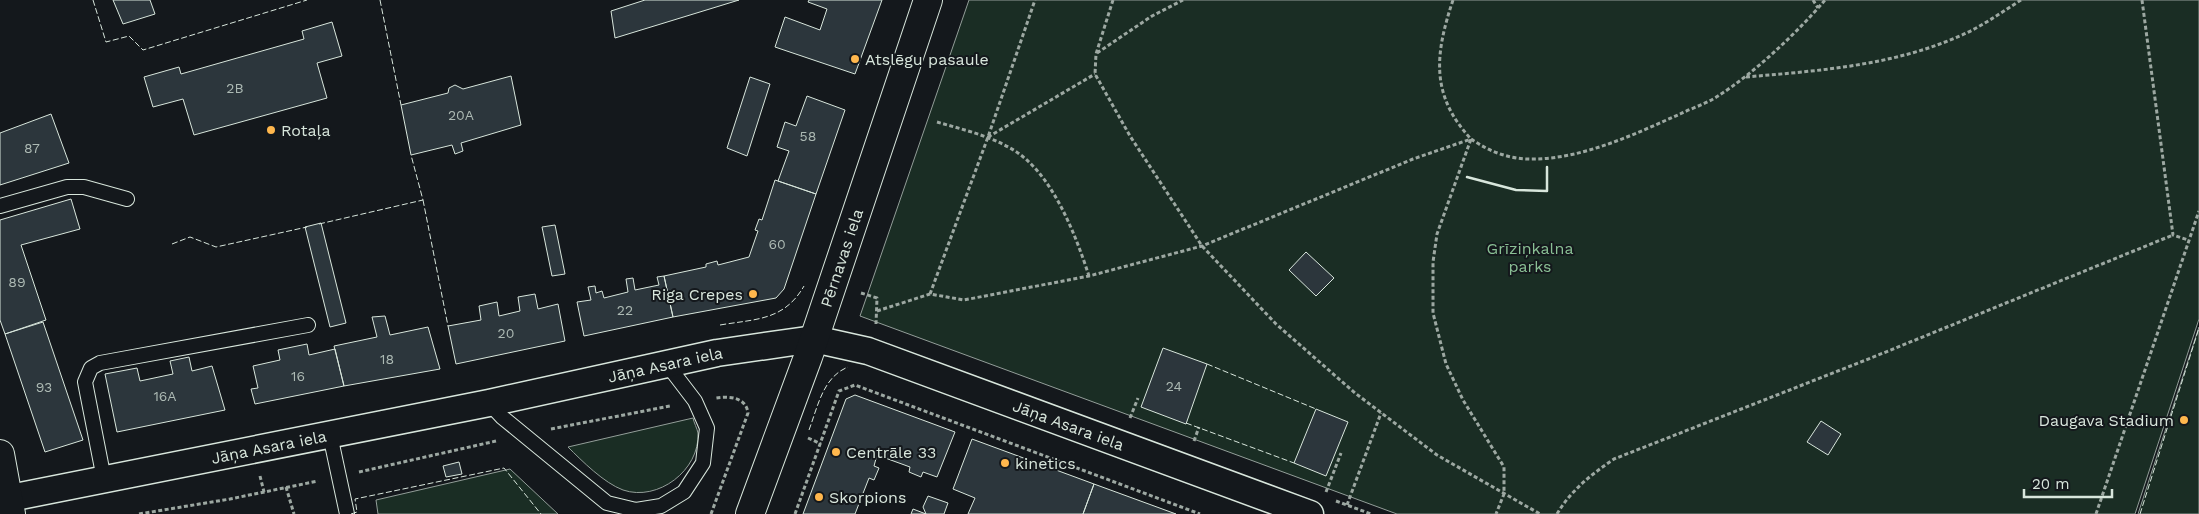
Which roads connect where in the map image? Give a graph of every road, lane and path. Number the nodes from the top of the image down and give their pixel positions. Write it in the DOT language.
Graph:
graph roads {
  1 [pos="928,0"];
  2 [pos="1035,0"];
  3 [pos="1114,0"];
  4 [pos="1182,0"];
  5 [pos="1451,0"];
  6 [pos="1813,0"];
  7 [pos="1825,0"];
  8 [pos="2021,0"];
  9 [pos="2142,0"];
  10 [pos="1818,8"];
  11 [pos="1096,54"];
  12 [pos="1095,74"];
  13 [pos="1745,77"];
  14 [pos="937,122"];
  15 [pos="988,138"];
  16 [pos="1471,139"];
  17 [pos="128,198"];
  18 [pos="0,206"];
  19 [pos="2199,211"];
  20 [pos="2173,234"];
  21 [pos="2188,240"];
  22 [pos="1202,246"];
  23 [pos="1088,276"];
  24 [pos="853,290"];
  25 [pos="930,294"];
  26 [pos="877,311"];
  27 [pos="308,325"];
  28 [pos="876,332"];
  29 [pos="814,338"];
  30 [pos="666,363"];
  31 [pos="1138,398"];
  32 [pos="695,402"];
  33 [pos="489,403"];
  34 [pos="1381,413"];
  35 [pos="1127,426"];
  36 [pos="1199,427"];
  37 [pos="525,434"];
  38 [pos="330,435"];
  39 [pos="804,437"];
  40 [pos="821,444"];
  41 [pos="1192,449"];
  42 [pos="1341,453"];
  43 [pos="0,454"];
  44 [pos="340,476"];
  45 [pos="104,479"];
  46 [pos="286,487"];
  47 [pos="1504,494"];
  48 [pos="6,504"];
  49 [pos="1317,505"];
  50 [pos="1347,505"];
  51 [pos="140,514"];
  52 [pos="294,514"];
  53 [pos="347,514"];
  54 [pos="711,514"];
  55 [pos="750,514"];
  56 [pos="795,514"];
  57 [pos="1200,514"];
  58 [pos="1496,514"];
  59 [pos="1540,514"];
  60 [pos="1557,514"];
  61 [pos="2096,514"];
  1 -- 29 [label="main road, Pērnavas iela"];
  2 -- 15 [label="path"];
  3 -- 11 [label="path"];
  4 -- 11 [label="path"];
  5 -- 16 [label="path"];
  6 -- 10 [label="path"];
  7 -- 10 [label="path"];
  8 -- 13 [label="path"];
  9 -- 20 [label="path"];
  10 -- 13 [label="path"];
  11 -- 12 [label="path"];
  12 -- 15 [label="path"];
  12 -- 22 [label="path"];
  13 -- 16 [label="path"];
  14 -- 15 [label="path"];
  15 -- 23 [label="path"];
  15 -- 25 [label="path"];
  16 -- 22 [label="path"];
  16 -- 47 [label="path"];
  17 -- 18 [label="lane"];
  19 -- 21 [label="path"];
  20 -- 21 [label="path"];
  20 -- 60 [label="path"];
  21 -- 61 [label="path"];
  22 -- 23 [label="path"];
  22 -- 34 [label="path"];
  23 -- 25 [label="path"];
  24 -- 26 [label="path"];
  25 -- 26 [label="path"];
  26 -- 28 [label="path"];
  27 -- 45 [label="lane"];
  29 -- 30 [label="street, Jāņa Asara iela"];
  29 -- 49 [label="street, Jāņa Asara iela"];
  29 -- 55 [label="main road, Pērnavas iela"];
  30 -- 32 [label="lane"];
  30 -- 33 [label="street, Jāņa Asara iela"];
  31 -- 35 [label="path"];
  32 -- 37 [label="path"];
  32 -- 37 [label="lane"];
  32 -- 54 [label="path"];
  33 -- 37 [label="lane"];
  33 -- 38 [label="street, Jāņa Asara iela"];
  34 -- 47 [label="path"];
  34 -- 50 [label="path"];
  36 -- 41 [label="path"];
  37 -- 44 [label="path"];
  38 -- 44 [label="lane"];
  38 -- 45 [label="street, Jāņa Asara iela"];
  39 -- 40 [label="path"];
  40 -- 56 [label="path"];
  40 -- 57 [label="path"];
  42 -- 49 [label="path"];
  43 -- 48 [label="main road"];
  44 -- 46 [label="path"];
  44 -- 53 [label="lane"];
  45 -- 48 [label="street, Jāņa Asara iela"];
  46 -- 51 [label="path"];
  46 -- 52 [label="path"];
  47 -- 58 [label="path"];
  47 -- 59 [label="path"];
}
